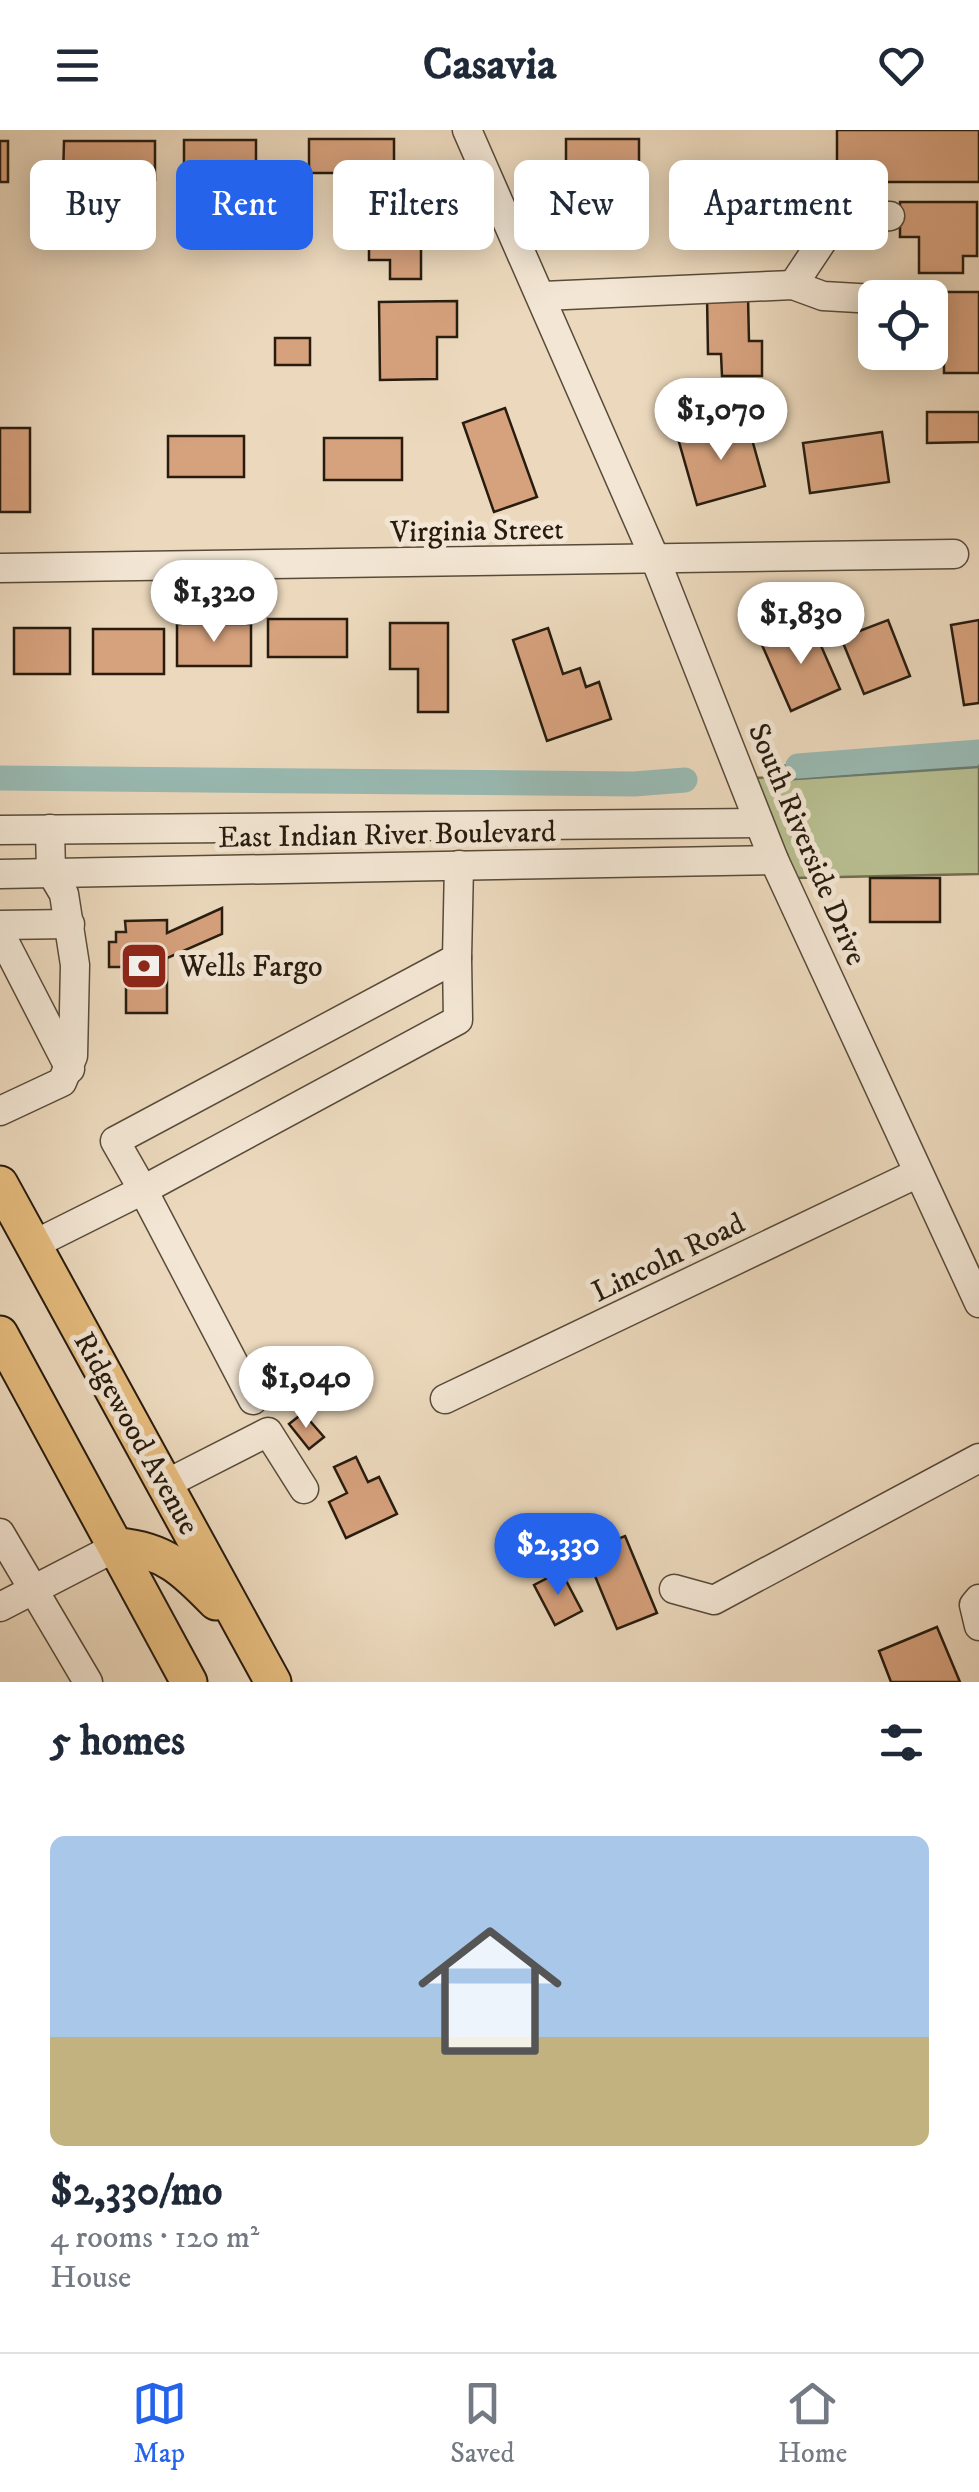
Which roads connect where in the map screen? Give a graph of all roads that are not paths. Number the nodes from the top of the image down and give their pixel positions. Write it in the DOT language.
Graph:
graph roads {
  1 [pos="467,130"];
  2 [pos="890,216"];
  3 [pos="793,285"];
  4 [pos="542,296"];
  5 [pos="858,298"];
  6 [pos="954,554"];
  7 [pos="656,561"];
  8 [pos="0,568"];
  9 [pos="760,823"];
  10 [pos="50,829"];
  11 [pos="0,830"];
  12 [pos="774,860"];
  13 [pos="459,865"];
  14 [pos="51,872"];
  15 [pos="0,874"];
  16 [pos="70,924"];
  17 [pos="0,925"];
  18 [pos="0,933"];
  19 [pos="457,958"];
  20 [pos="71,1070"];
  21 [pos="0,1112"];
  22 [pos="918,1173"];
  23 [pos="0,1184"];
  24 [pos="143,1190"];
  25 [pos="34,1245"];
  26 [pos="979,1303"];
  27 [pos="0,1334"];
  28 [pos="446,1399"];
  29 [pos="253,1400"];
  30 [pos="979,1458"];
  31 [pos="166,1484"];
  32 [pos="304,1489"];
  33 [pos="1,1536"];
  34 [pos="118,1546"];
  35 [pos="674,1589"];
  36 [pos="30,1590"];
  37 [pos="979,1600"];
  38 [pos="0,1607"];
  39 [pos="979,1626"];
  40 [pos="251,1640"];
  41 [pos="88,1682"];
  42 [pos="189,1682"];
  43 [pos="273,1682"];
  1 -- 4 [label="street, South Riverside Drive"];
  2 -- 3 [label="street"];
  3 -- 4 [label="street"];
  3 -- 5 [label="street"];
  4 -- 7 [label="street, South Riverside Drive"];
  6 -- 7 [label="street, Virginia Street"];
  7 -- 8 [label="street, Virginia Street"];
  7 -- 9 [label="street, South Riverside Drive"];
  9 -- 10 [label="street, East Indian River Boulevard"];
  9 -- 12 [label="street, South Riverside Drive"];
  10 -- 11 [label="street, East Indian River Boulevard"];
  10 -- 14 [label="street"];
  12 -- 13 [label="street, East Indian River Boulevard"];
  12 -- 22 [label="street, South Riverside Drive"];
  13 -- 14 [label="street, East Indian River Boulevard"];
  13 -- 19 [label="street"];
  14 -- 15 [label="street, East Indian River Boulevard"];
  14 -- 16 [label="street"];
  16 -- 17 [label="street"];
  16 -- 20 [label="street"];
  18 -- 20 [label="street"];
  19 -- 24 [label="street"];
  19 -- 24 [label="street"];
  20 -- 21 [label="street"];
  22 -- 26 [label="street, South Riverside Drive"];
  22 -- 28 [label="street, Lincoln Road"];
  23 -- 25 [label="main road, Ridgewood Avenue"];
  24 -- 25 [label="street"];
  24 -- 29 [label="street"];
  25 -- 31 [label="main road, Ridgewood Avenue"];
  27 -- 34 [label="main road"];
  30 -- 35 [label="street"];
  31 -- 32 [label="street"];
  31 -- 40 [label="main road, Ridgewood Avenue"];
  33 -- 36 [label="street"];
  34 -- 36 [label="street"];
  34 -- 40 [label="main road"];
  34 -- 42 [label="main road"];
  36 -- 38 [label="street"];
  36 -- 41 [label="street"];
  37 -- 39 [label="street"];
  40 -- 43 [label="main road, Ridgewood Avenue"];
}
